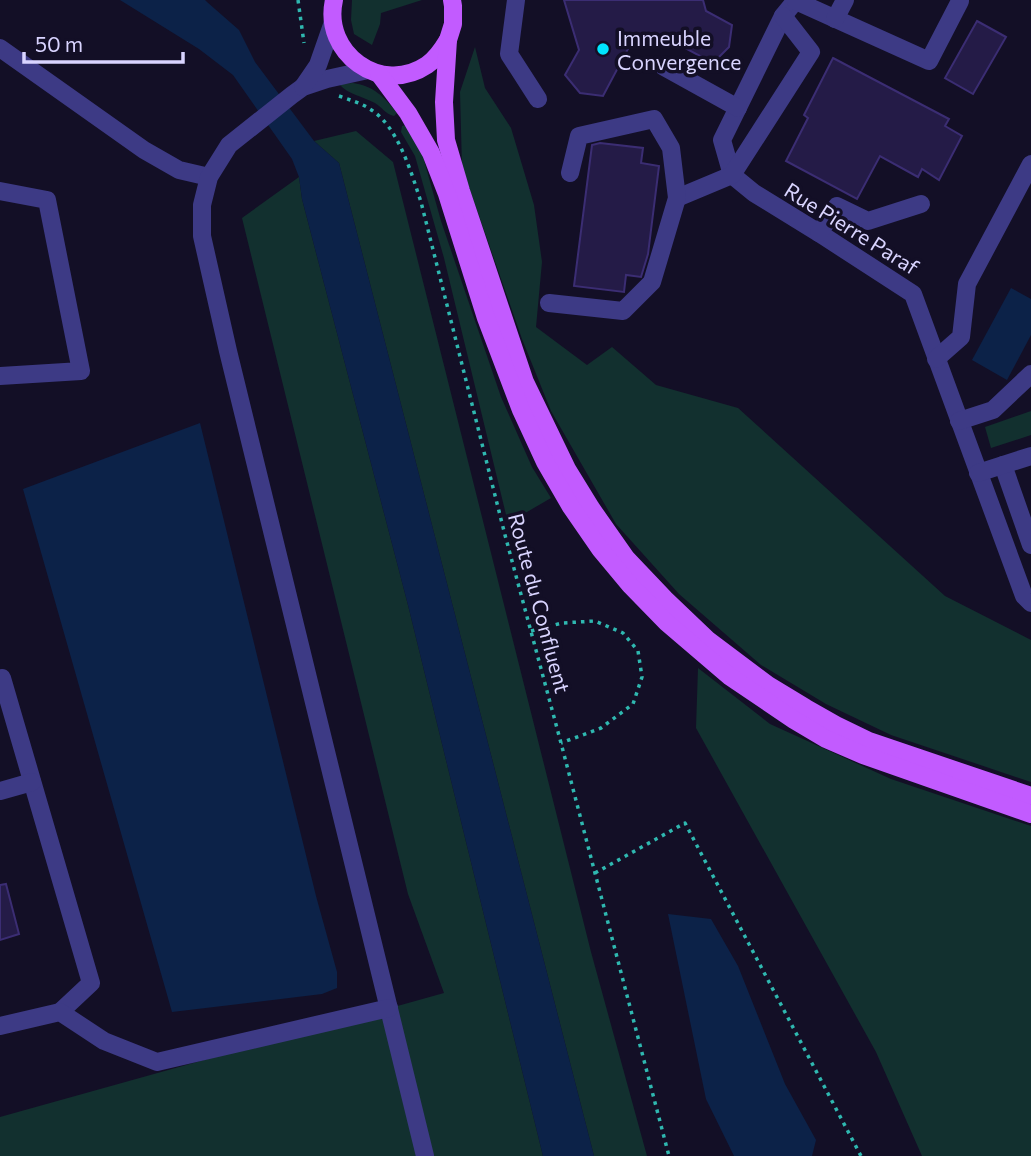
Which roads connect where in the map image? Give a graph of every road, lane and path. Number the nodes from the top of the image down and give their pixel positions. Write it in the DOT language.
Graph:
graph roads {
  1 [pos="298,0"];
  2 [pos="334,0"];
  3 [pos="516,0"];
  4 [pos="796,0"];
  5 [pos="845,0"];
  6 [pos="960,1"];
  7 [pos="453,2"];
  8 [pos="783,16"];
  9 [pos="835,19"];
  10 [pos="332,24"];
  11 [pos="448,40"];
  12 [pos="0,48"];
  13 [pos="309,53"];
  14 [pos="664,67"];
  15 [pos="373,72"];
  16 [pos="334,90"];
  17 [pos="298,91"];
  18 [pos="538,99"];
  19 [pos="738,108"];
  20 [pos="1031,163"];
  21 [pos="570,173"];
  22 [pos="732,175"];
  23 [pos="208,177"];
  24 [pos="0,191"];
  25 [pos="677,198"];
  26 [pos="921,204"];
  27 [pos="819,233"];
  28 [pos="549,303"];
  29 [pos="936,359"];
  30 [pos="1031,374"];
  31 [pos="0,376"];
  32 [pos="958,421"];
  33 [pos="1031,456"];
  34 [pos="1003,465"];
  35 [pos="978,473"];
  36 [pos="1031,545"];
  37 [pos="1028,600"];
  38 [pos="531,631"];
  39 [pos="2,678"];
  40 [pos="561,743"];
  41 [pos="32,782"];
  42 [pos="0,791"];
  43 [pos="1031,796"];
  44 [pos="1031,814"];
  45 [pos="595,873"];
  46 [pos="389,1008"];
  47 [pos="60,1012"];
  48 [pos="0,1026"];
  49 [pos="425,1156"];
  50 [pos="669,1156"];
  51 [pos="861,1156"];
  1 -- 13 [label="path"];
  2 -- 10 [label="main road"];
  3 -- 18 [label="street"];
  4 -- 8 [label="street"];
  4 -- 9 [label="street"];
  5 -- 9 [label="street"];
  6 -- 9 [label="street"];
  7 -- 11 [label="main road"];
  8 -- 19 [label="street"];
  8 -- 22 [label="street"];
  10 -- 15 [label="main road"];
  10 -- 17 [label="street"];
  11 -- 15 [label="main road"];
  11 -- 43 [label="main road"];
  12 -- 23 [label="street"];
  14 -- 19 [label="street"];
  15 -- 17 [label="street"];
  15 -- 44 [label="main road"];
  16 -- 38 [label="path, Route du Confluent"];
  17 -- 23 [label="street"];
  19 -- 22 [label="street"];
  20 -- 29 [label="street"];
  21 -- 25 [label="street"];
  22 -- 25 [label="street"];
  22 -- 27 [label="street, Rue Pierre Paraf"];
  23 -- 46 [label="street"];
  24 -- 31 [label="street"];
  25 -- 28 [label="street"];
  26 -- 27 [label="street"];
  27 -- 29 [label="street, Rue Pierre Paraf"];
  29 -- 32 [label="street, Rue Pierre Paraf"];
  30 -- 32 [label="street"];
  32 -- 35 [label="street, Rue Pierre Paraf"];
  33 -- 34 [label="street"];
  34 -- 35 [label="street"];
  34 -- 36 [label="street"];
  35 -- 37 [label="street, Rue Pierre Paraf"];
  38 -- 40 [label="path, Route du Confluent"];
  38 -- 40 [label="path"];
  39 -- 41 [label="street"];
  40 -- 45 [label="path, Route du Confluent"];
  41 -- 42 [label="street"];
  41 -- 47 [label="street"];
  45 -- 50 [label="path, Route du Confluent"];
  45 -- 51 [label="path"];
  46 -- 47 [label="street"];
  46 -- 49 [label="street"];
  47 -- 48 [label="street"];
}
